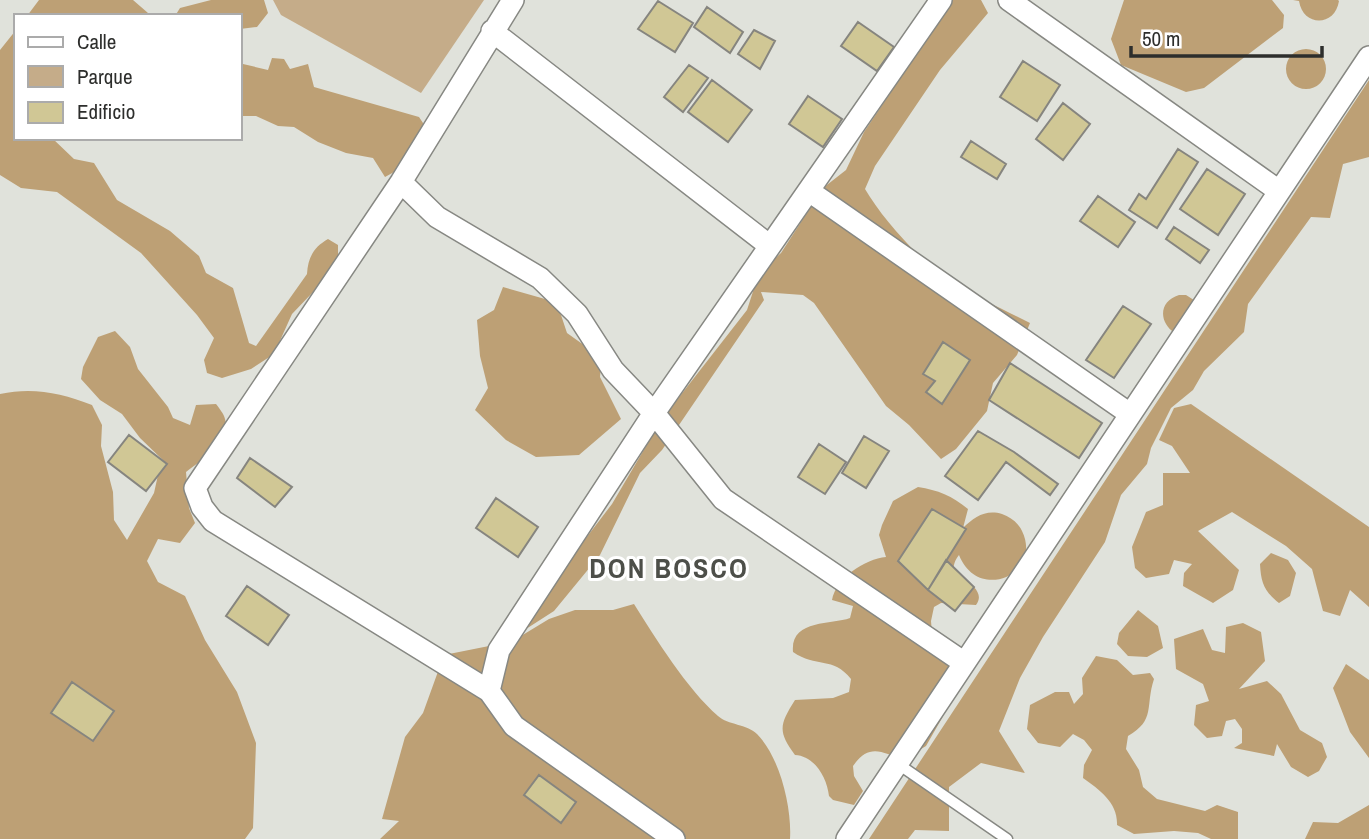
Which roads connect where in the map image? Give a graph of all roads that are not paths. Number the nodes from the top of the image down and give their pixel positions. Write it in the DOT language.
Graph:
graph roads {
  1 [pos="513,0"];
  2 [pos="941,0"];
  3 [pos="1009,0"];
  4 [pos="492,31"];
  5 [pos="1369,57"];
  6 [pos="401,182"];
  7 [pos="808,191"];
  8 [pos="1279,191"];
  9 [pos="770,246"];
  10 [pos="654,413"];
  11 [pos="1130,414"];
  12 [pos="963,662"];
  13 [pos="489,691"];
  14 [pos="898,764"];
  15 [pos="674,839"];
  16 [pos="847,839"];
  17 [pos="1007,839"];
  1 -- 4 [label="street"];
  2 -- 7 [label="street"];
  3 -- 8 [label="street"];
  4 -- 6 [label="street"];
  4 -- 9 [label="street"];
  5 -- 8 [label="street"];
  6 -- 10 [label="street"];
  6 -- 13 [label="street"];
  7 -- 9 [label="street"];
  7 -- 11 [label="street"];
  8 -- 11 [label="street"];
  9 -- 10 [label="street"];
  10 -- 12 [label="street"];
  10 -- 13 [label="street"];
  11 -- 12 [label="street"];
  12 -- 14 [label="street"];
  13 -- 15 [label="street"];
  14 -- 16 [label="street"];
  14 -- 17 [label="lane"];
}
